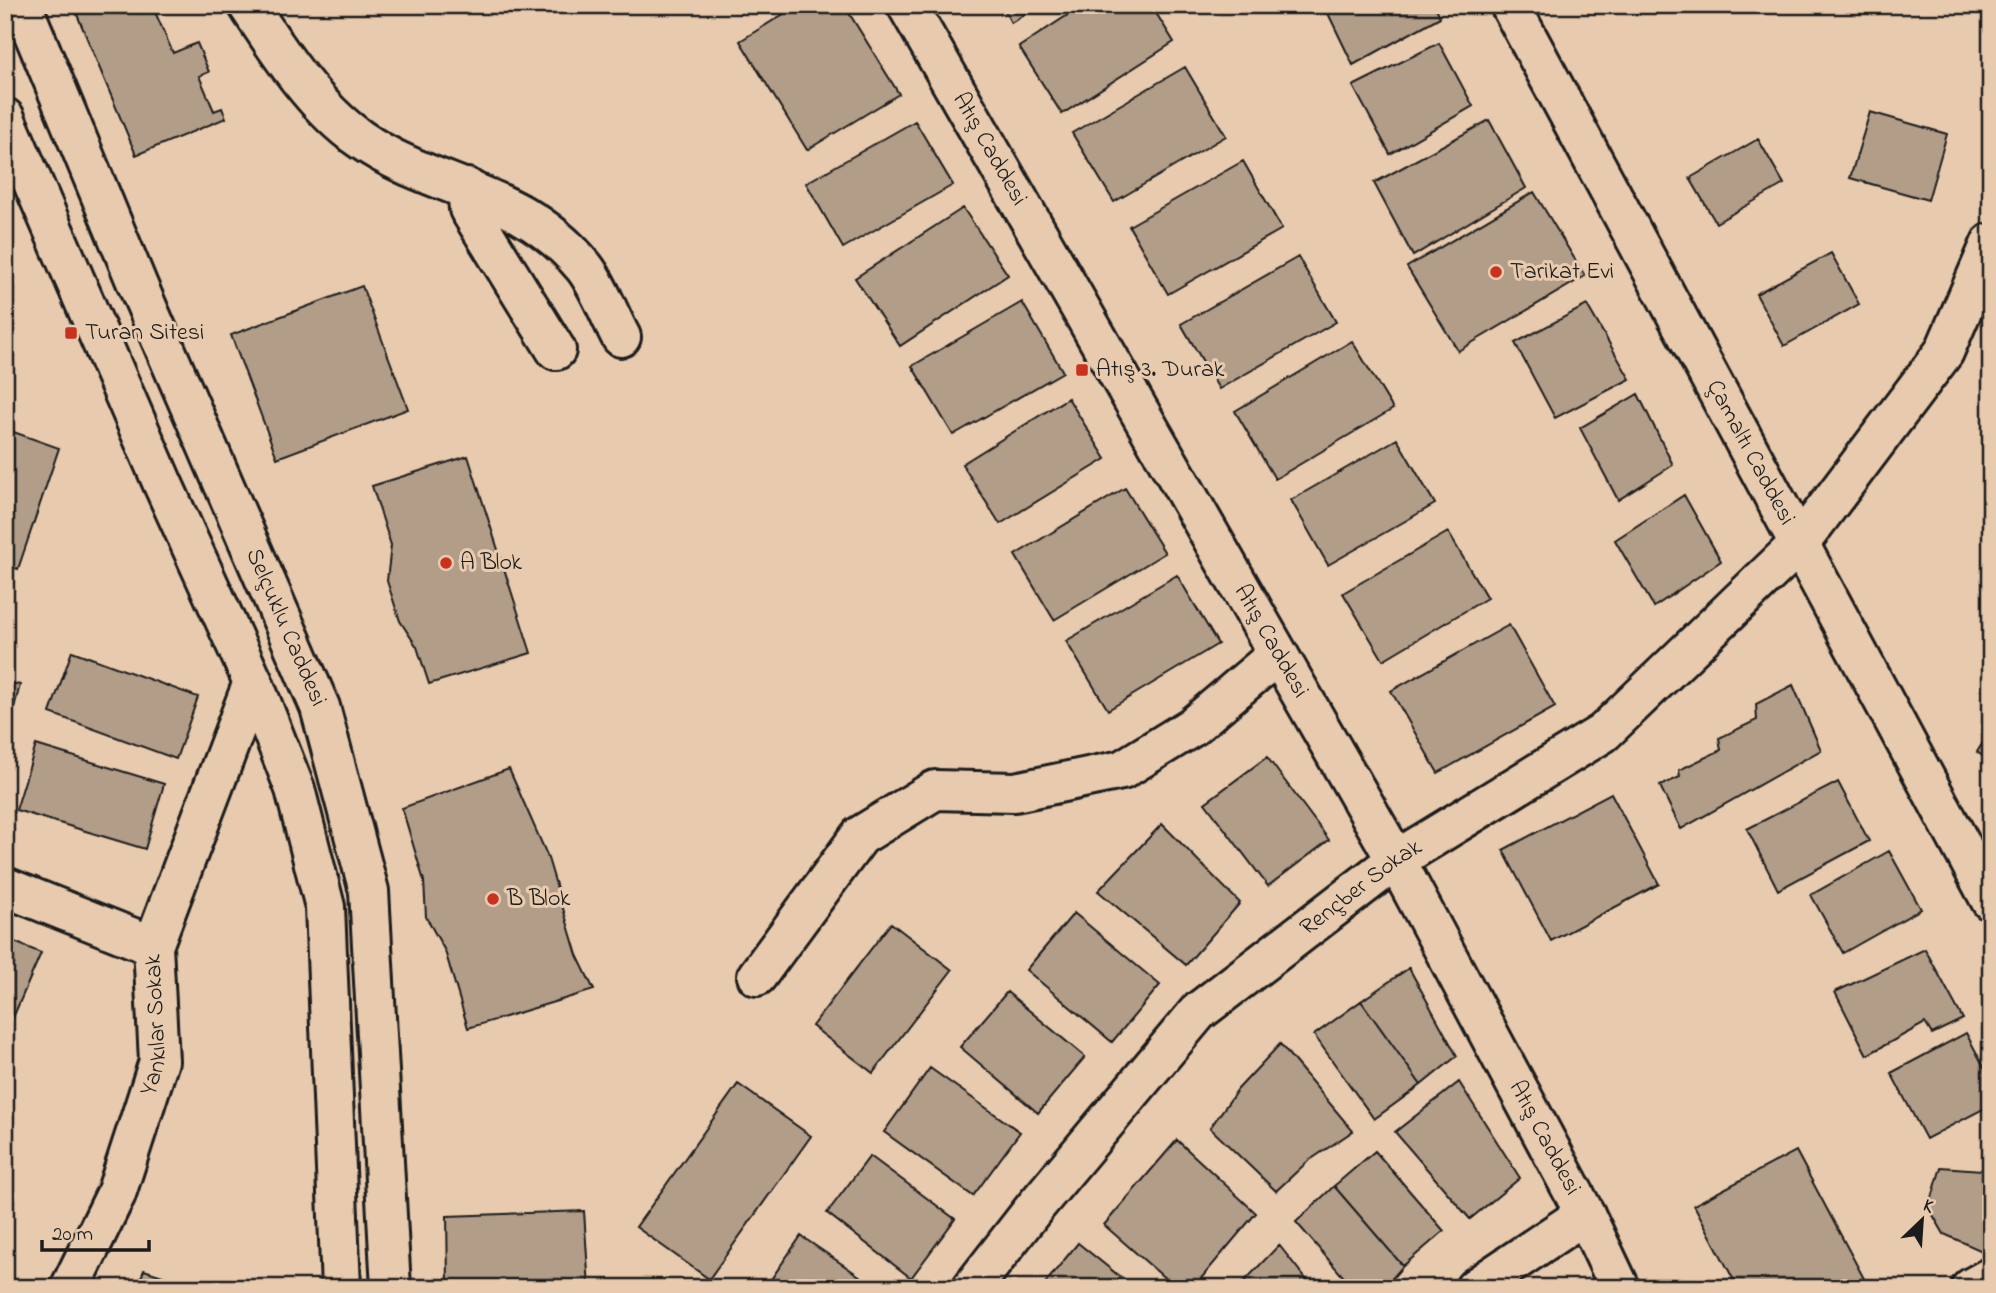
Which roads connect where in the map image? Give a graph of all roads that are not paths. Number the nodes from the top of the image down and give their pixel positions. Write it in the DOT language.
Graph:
graph roads {
  1 [pos="22,5"];
  2 [pos="248,5"];
  3 [pos="906,5"];
  4 [pos="1510,5"];
  5 [pos="5,118"];
  6 [pos="467,188"];
  7 [pos="1991,243"];
  8 [pos="621,337"];
  9 [pos="556,350"];
  10 [pos="1800,542"];
  11 [pos="1277,655"];
  12 [pos="253,682"];
  13 [pos="1396,860"];
  14 [pos="5,887"];
  15 [pos="1991,901"];
  16 [pos="153,946"];
  17 [pos="757,976"];
  18 [pos="1585,1214"];
  19 [pos="1991,1277"];
  20 [pos="70,1288"];
  21 [pos="341,1288"];
  22 [pos="391,1288"];
  23 [pos="972,1288"];
  24 [pos="1475,1288"];
  25 [pos="1620,1288"];
  26 [pos="1971,1288"];
  1 -- 22 [label="street, Selçuklu Caddesi"];
  2 -- 6 [label="street"];
  3 -- 11 [label="street, Atış Caddesi"];
  4 -- 10 [label="street, Çamaltı Caddesi"];
  5 -- 12 [label="street, Selçuklu Caddesi"];
  6 -- 8 [label="street"];
  6 -- 9 [label="street"];
  7 -- 10 [label="street, Rençber Sokak"];
  10 -- 13 [label="street, Rençber Sokak"];
  10 -- 15 [label="street, Çamaltı Caddesi"];
  11 -- 13 [label="street, Atış Caddesi"];
  11 -- 17 [label="street"];
  12 -- 16 [label="street, Yankılar Sokak"];
  12 -- 21 [label="street, Selçuklu Caddesi"];
  13 -- 18 [label="street, Atış Caddesi"];
  13 -- 23 [label="street, Rençber Sokak"];
  14 -- 16 [label="street"];
  16 -- 20 [label="street, Yankılar Sokak"];
  18 -- 24 [label="street"];
  18 -- 25 [label="street, Atış Caddesi"];
  19 -- 26 [label="street"];
}
